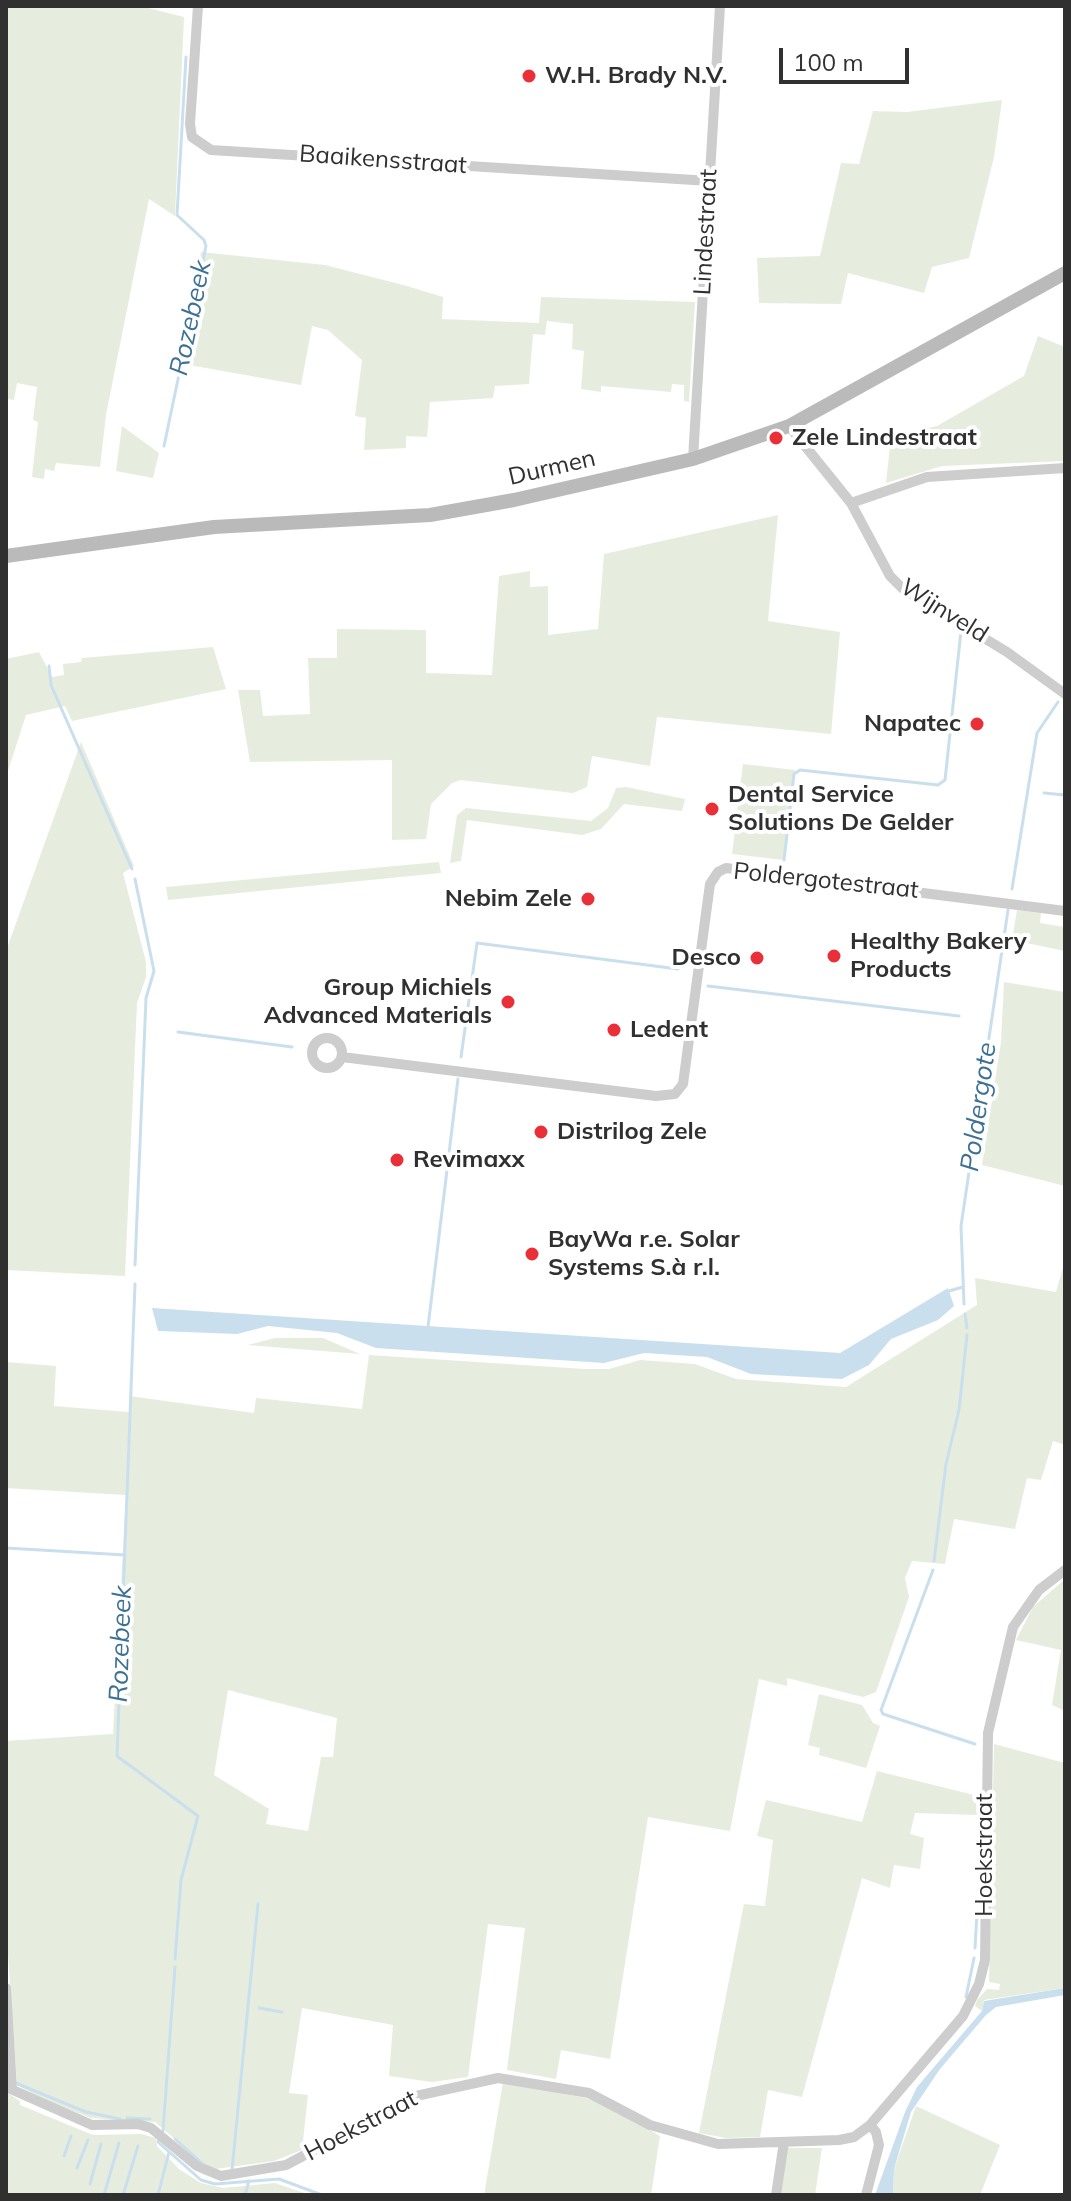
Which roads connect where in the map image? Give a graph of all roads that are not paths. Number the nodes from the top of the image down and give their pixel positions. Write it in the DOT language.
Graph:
graph roads {
  1 [pos="198,6"];
  2 [pos="720,6"];
  3 [pos="710,181"];
  4 [pos="1065,273"];
  5 [pos="789,426"];
  6 [pos="693,459"];
  7 [pos="1065,468"];
  8 [pos="851,503"];
  9 [pos="6,556"];
  10 [pos="1065,694"];
  11 [pos="1065,911"];
  12 [pos="342,1057"];
  13 [pos="1065,1570"];
  14 [pos="6,1988"];
  15 [pos="9,2088"];
  16 [pos="870,2125"];
  17 [pos="784,2142"];
  18 [pos="776,2195"];
  19 [pos="866,2195"];
  1 -- 3 [label="street, Baaikensstraat"];
  2 -- 3 [label="street, Lindestraat"];
  3 -- 6 [label="street, Lindestraat"];
  4 -- 5 [label="street, Durmen"];
  5 -- 6 [label="street, Durmen"];
  5 -- 8 [label="street, Wijnveld"];
  6 -- 9 [label="street, Durmen"];
  7 -- 8 [label="street"];
  8 -- 10 [label="street, Wijnveld"];
  11 -- 12 [label="street, Poldergotestraat"];
  13 -- 16 [label="street, Hoekstraat"];
  14 -- 15 [label="street"];
  15 -- 17 [label="street, Hoekstraat"];
  16 -- 17 [label="street, Hoekstraat"];
  16 -- 19 [label="street"];
  17 -- 18 [label="street"];
}
